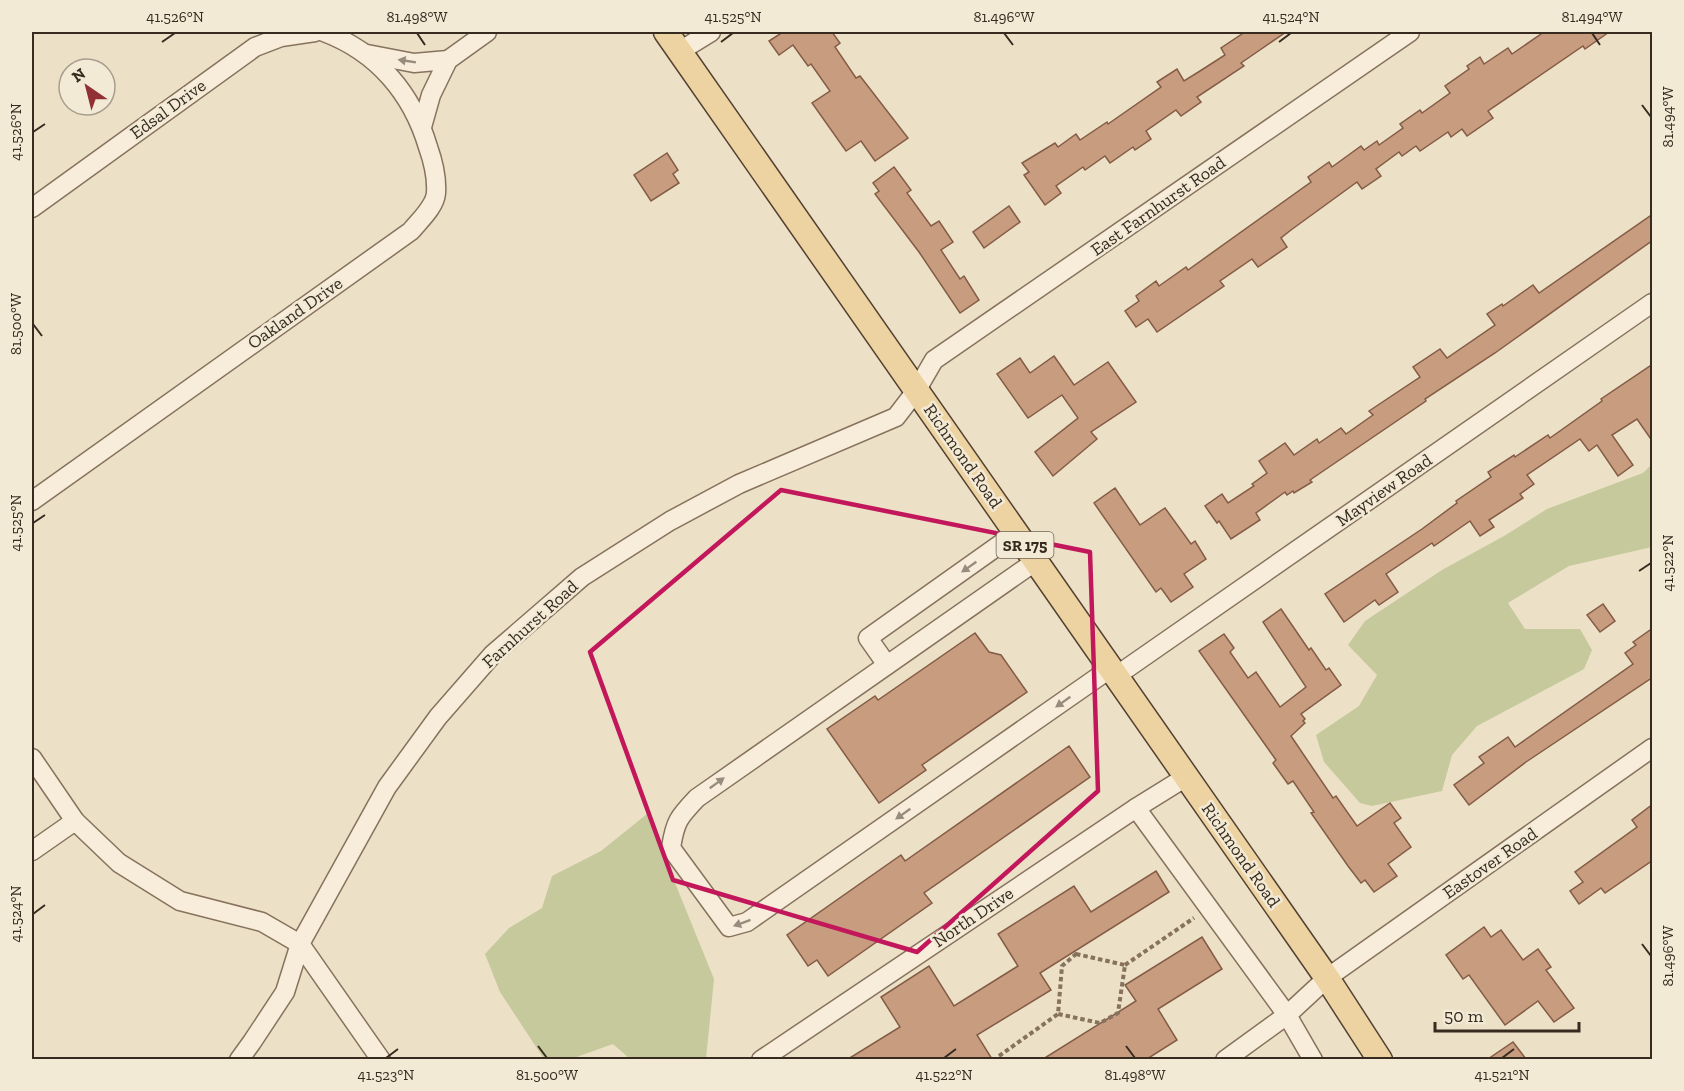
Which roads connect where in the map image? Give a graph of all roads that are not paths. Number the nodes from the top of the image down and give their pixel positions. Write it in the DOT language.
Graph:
graph roads {
  1 [pos="315,32"];
  2 [pos="324,32"];
  3 [pos="488,32"];
  4 [pos="666,32"];
  5 [pos="711,32"];
  6 [pos="1410,32"];
  7 [pos="680,51"];
  8 [pos="366,54"];
  9 [pos="448,60"];
  10 [pos="422,127"];
  11 [pos="32,208"];
  12 [pos="1653,303"];
  13 [pos="916,390"];
  14 [pos="32,501"];
  15 [pos="1016,533"];
  16 [pos="1036,561"];
  17 [pos="887,665"];
  18 [pos="1114,672"];
  19 [pos="1653,748"];
  20 [pos="32,758"];
  21 [pos="1186,777"];
  22 [pos="1136,808"];
  23 [pos="75,821"];
  24 [pos="32,851"];
  25 [pos="300,944"];
  26 [pos="1327,978"];
  27 [pos="1287,1015"];
  28 [pos="239,1059"];
  29 [pos="381,1059"];
  30 [pos="762,1059"];
  31 [pos="1225,1059"];
  32 [pos="1313,1059"];
  33 [pos="1380,1059"];
  1 -- 11 [label="street, Edsal Drive"];
  2 -- 8 [label="street"];
  3 -- 9 [label="street"];
  4 -- 7 [label="main road, Richmond Road / SR 175"];
  5 -- 7 [label="street"];
  6 -- 13 [label="street, East Farnhurst Road"];
  7 -- 13 [label="main road, Richmond Road / SR 175"];
  9 -- 8 [label="street, one-way"];
  8 -- 10 [label="street, Oakland Drive"];
  9 -- 10 [label="street"];
  10 -- 14 [label="street, Oakland Drive"];
  12 -- 18 [label="street, Mayview Road"];
  13 -- 15 [label="main road, Richmond Road / SR 175"];
  13 -- 25 [label="street, Farnhurst Road"];
  15 -- 16 [label="main road, Richmond Road / SR 175"];
  15 -- 17 [label="street, one-way"];
  16 -- 17 [label="street"];
  16 -- 18 [label="main road, Richmond Road / SR 175"];
  18 -- 17 [label="street, Mayview Road, one-way"];
  18 -- 21 [label="main road, Richmond Road / SR 175"];
  19 -- 26 [label="street, Eastover Road"];
  20 -- 23 [label="street"];
  21 -- 22 [label="street, North Drive"];
  21 -- 26 [label="main road, Richmond Road / SR 175"];
  22 -- 27 [label="street"];
  22 -- 30 [label="street, North Drive"];
  23 -- 24 [label="street"];
  23 -- 25 [label="street"];
  25 -- 28 [label="street, Farnhurst Road"];
  25 -- 29 [label="street"];
  26 -- 27 [label="street, Eastover Road"];
  26 -- 33 [label="main road, Richmond Road / SR 175"];
  27 -- 31 [label="street, Eastover Road"];
  27 -- 32 [label="street"];
}
